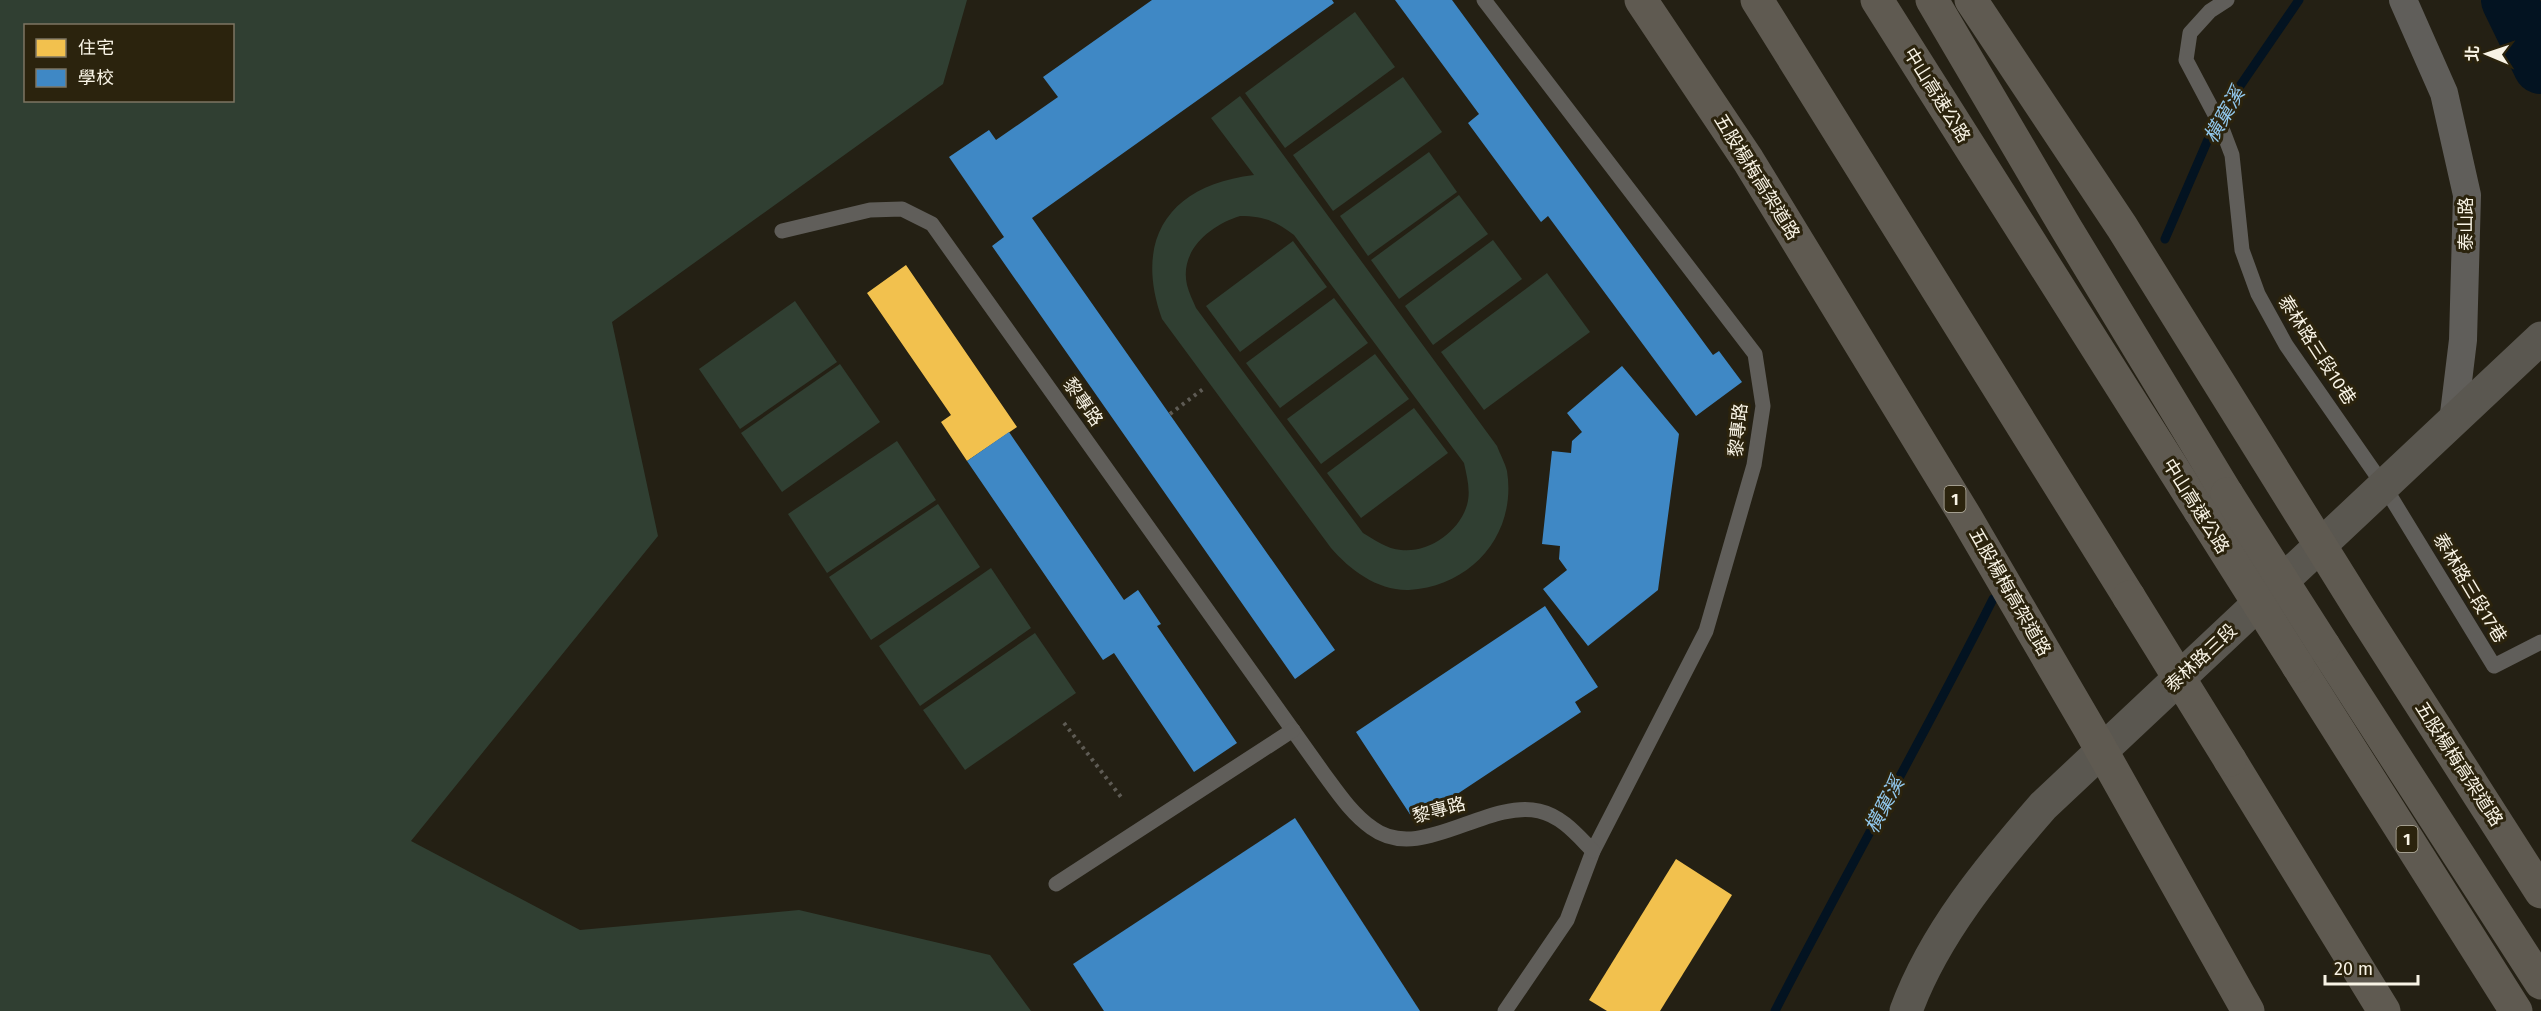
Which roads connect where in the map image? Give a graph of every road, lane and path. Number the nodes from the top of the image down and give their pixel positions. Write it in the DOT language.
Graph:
graph roads {
  1 [pos="1484,0"];
  2 [pos="1634,0"];
  3 [pos="1641,0"];
  4 [pos="1738,0"];
  5 [pos="1757,0"];
  6 [pos="1877,0"];
  7 [pos="1932,0"];
  8 [pos="1940,0"];
  9 [pos="1971,0"];
  10 [pos="2227,0"];
  11 [pos="2403,0"];
  12 [pos="1826,110"];
  13 [pos="2066,228"];
  14 [pos="782,231"];
  15 [pos="2540,339"];
  16 [pos="1203,389"];
  17 [pos="1170,414"];
  18 [pos="2453,422"];
  19 [pos="2384,486"];
  20 [pos="2541,642"];
  21 [pos="1064,723"];
  22 [pos="1293,730"];
  23 [pos="2095,756"];
  24 [pos="1121,797"];
  25 [pos="1593,851"];
  26 [pos="1056,884"];
  27 [pos="2541,892"];
  28 [pos="2326,921"];
  29 [pos="2541,983"];
  30 [pos="1505,1011"];
  31 [pos="1906,1011"];
  32 [pos="2248,1011"];
  33 [pos="2371,1011"];
  34 [pos="2384,1011"];
  35 [pos="2516,1011"];
  1 -- 25 [label="lane, 黎專路"];
  2 -- 23 [label="lane"];
  3 -- 32 [label="highway, 五股楊梅高架道路 / 1, bridge"];
  4 -- 12 [label="highway"];
  5 -- 12 [label="highway"];
  6 -- 35 [label="highway, 中山高速公路 / 1, bridge"];
  7 -- 13 [label="highway"];
  8 -- 13 [label="highway"];
  9 -- 27 [label="highway, 五股楊梅高架道路, bridge"];
  10 -- 19 [label="lane, 泰林路三段10巷"];
  11 -- 18 [label="street, 泰山路"];
  12 -- 28 [label="highway, bridge"];
  13 -- 29 [label="highway, bridge"];
  14 -- 22 [label="lane, 黎專路"];
  15 -- 18 [label="main road, 泰林路三段"];
  16 -- 17 [label="path"];
  18 -- 19 [label="main road, 泰林路三段"];
  19 -- 20 [label="lane, 泰林路三段17巷"];
  19 -- 23 [label="main road, 泰林路三段"];
  21 -- 24 [label="path"];
  22 -- 25 [label="lane, 黎專路"];
  22 -- 26 [label="lane"];
  23 -- 31 [label="main road, 泰林路三段"];
  25 -- 30 [label="lane, 黎專路"];
  28 -- 33 [label="highway"];
  28 -- 34 [label="highway"];
}
